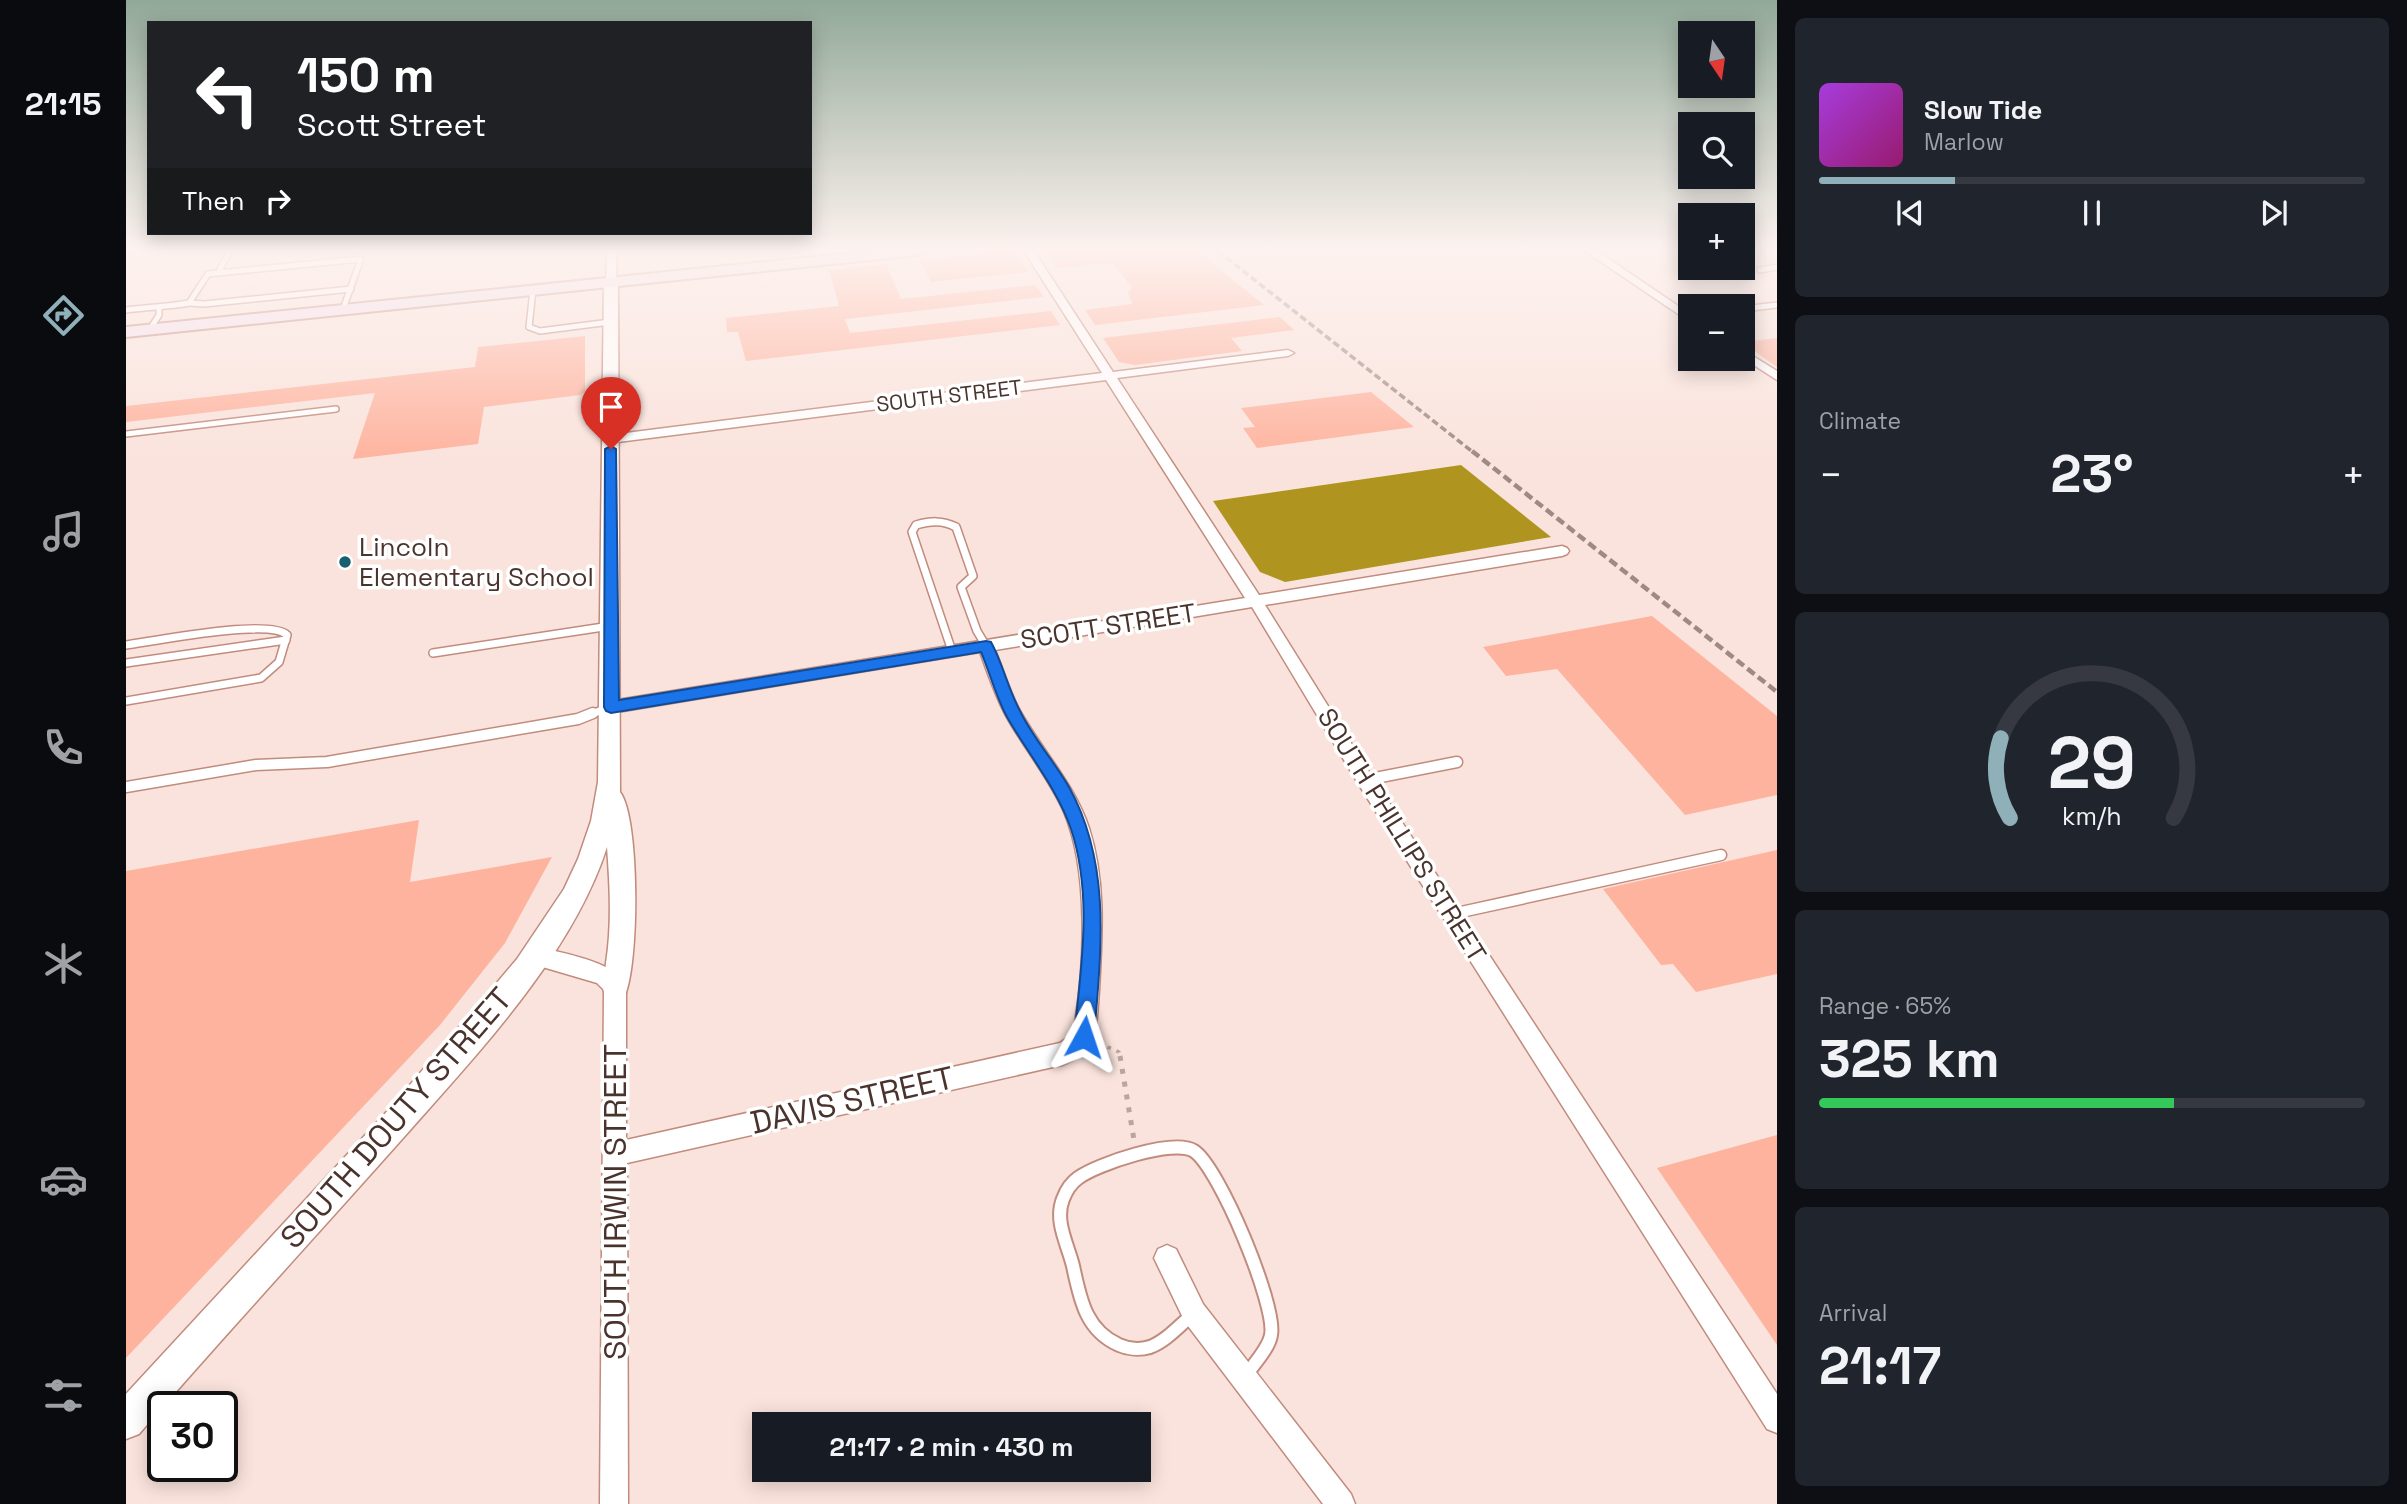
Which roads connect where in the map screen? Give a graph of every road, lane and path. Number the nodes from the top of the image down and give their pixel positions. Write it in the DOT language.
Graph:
graph roads {
  1 [pos="155,321"];
  2 [pos="225,321"];
  3 [pos="530,321"];
  4 [pos="1073,321"];
  5 [pos="611,322"];
  6 [pos="150,329"];
  7 [pos="126,332"];
  8 [pos="1288,352"];
  9 [pos="1755,361"];
  10 [pos="1108,376"];
  11 [pos="1777,376"];
  12 [pos="336,409"];
  13 [pos="126,434"];
  14 [pos="610,439"];
  15 [pos="1562,551"];
  16 [pos="1256,602"];
  17 [pos="612,626"];
  18 [pos="286,640"];
  19 [pos="126,645"];
  20 [pos="986,646"];
  21 [pos="952,652"];
  22 [pos="433,653"];
  23 [pos="126,663"];
  24 [pos="126,701"];
  25 [pos="611,707"];
  26 [pos="1457,762"];
  27 [pos="1365,780"];
  28 [pos="610,782"];
  29 [pos="126,787"];
  30 [pos="1721,855"];
  31 [pos="1451,914"];
  32 [pos="536,956"];
  33 [pos="615,986"];
  34 [pos="1084,1037"];
  35 [pos="615,1154"];
  36 [pos="1135,1156"];
  37 [pos="1167,1258"];
  38 [pos="1194,1313"];
  39 [pos="1243,1378"];
  40 [pos="1777,1419"];
  41 [pos="126,1420"];
  42 [pos="614,1504"];
  43 [pos="1341,1504"];
  1 -- 6 [label="lane"];
  2 -- 6 [label="main road"];
  3 -- 5 [label="lane"];
  4 -- 10 [label="street, SOUTH PHILLIPS STREET"];
  5 -- 14 [label="street"];
  6 -- 7 [label="main road"];
  8 -- 10 [label="street, SOUTH STREET"];
  9 -- 11 [label="street"];
  10 -- 14 [label="street, SOUTH STREET"];
  10 -- 16 [label="street, SOUTH PHILLIPS STREET"];
  12 -- 13 [label="lane"];
  14 -- 17 [label="street"];
  15 -- 16 [label="street, SCOTT STREET"];
  16 -- 20 [label="street, SCOTT STREET"];
  16 -- 27 [label="street, SOUTH PHILLIPS STREET"];
  17 -- 22 [label="lane"];
  17 -- 25 [label="street"];
  18 -- 19 [label="lane"];
  18 -- 23 [label="lane"];
  18 -- 24 [label="lane"];
  20 -- 21 [label="street, SCOTT STREET"];
  20 -- 21 [label="lane"];
  20 -- 34 [label="street"];
  21 -- 25 [label="street, SCOTT STREET"];
  25 -- 28 [label="street"];
  25 -- 29 [label="lane"];
  26 -- 27 [label="lane"];
  27 -- 31 [label="street, SOUTH PHILLIPS STREET"];
  28 -- 32 [label="street, SOUTH DOUTY STREET"];
  28 -- 33 [label="street"];
  30 -- 31 [label="lane"];
  31 -- 40 [label="street, SOUTH PHILLIPS STREET"];
  32 -- 33 [label="street"];
  32 -- 41 [label="street, SOUTH DOUTY STREET"];
  33 -- 35 [label="street, SOUTH IRWIN STREET"];
  34 -- 35 [label="street, DAVIS STREET"];
  34 -- 36 [label="path"];
  35 -- 42 [label="street, SOUTH IRWIN STREET"];
  36 -- 38 [label="lane"];
  36 -- 39 [label="lane"];
  37 -- 38 [label="street"];
  38 -- 39 [label="street"];
  39 -- 43 [label="street"];
}
